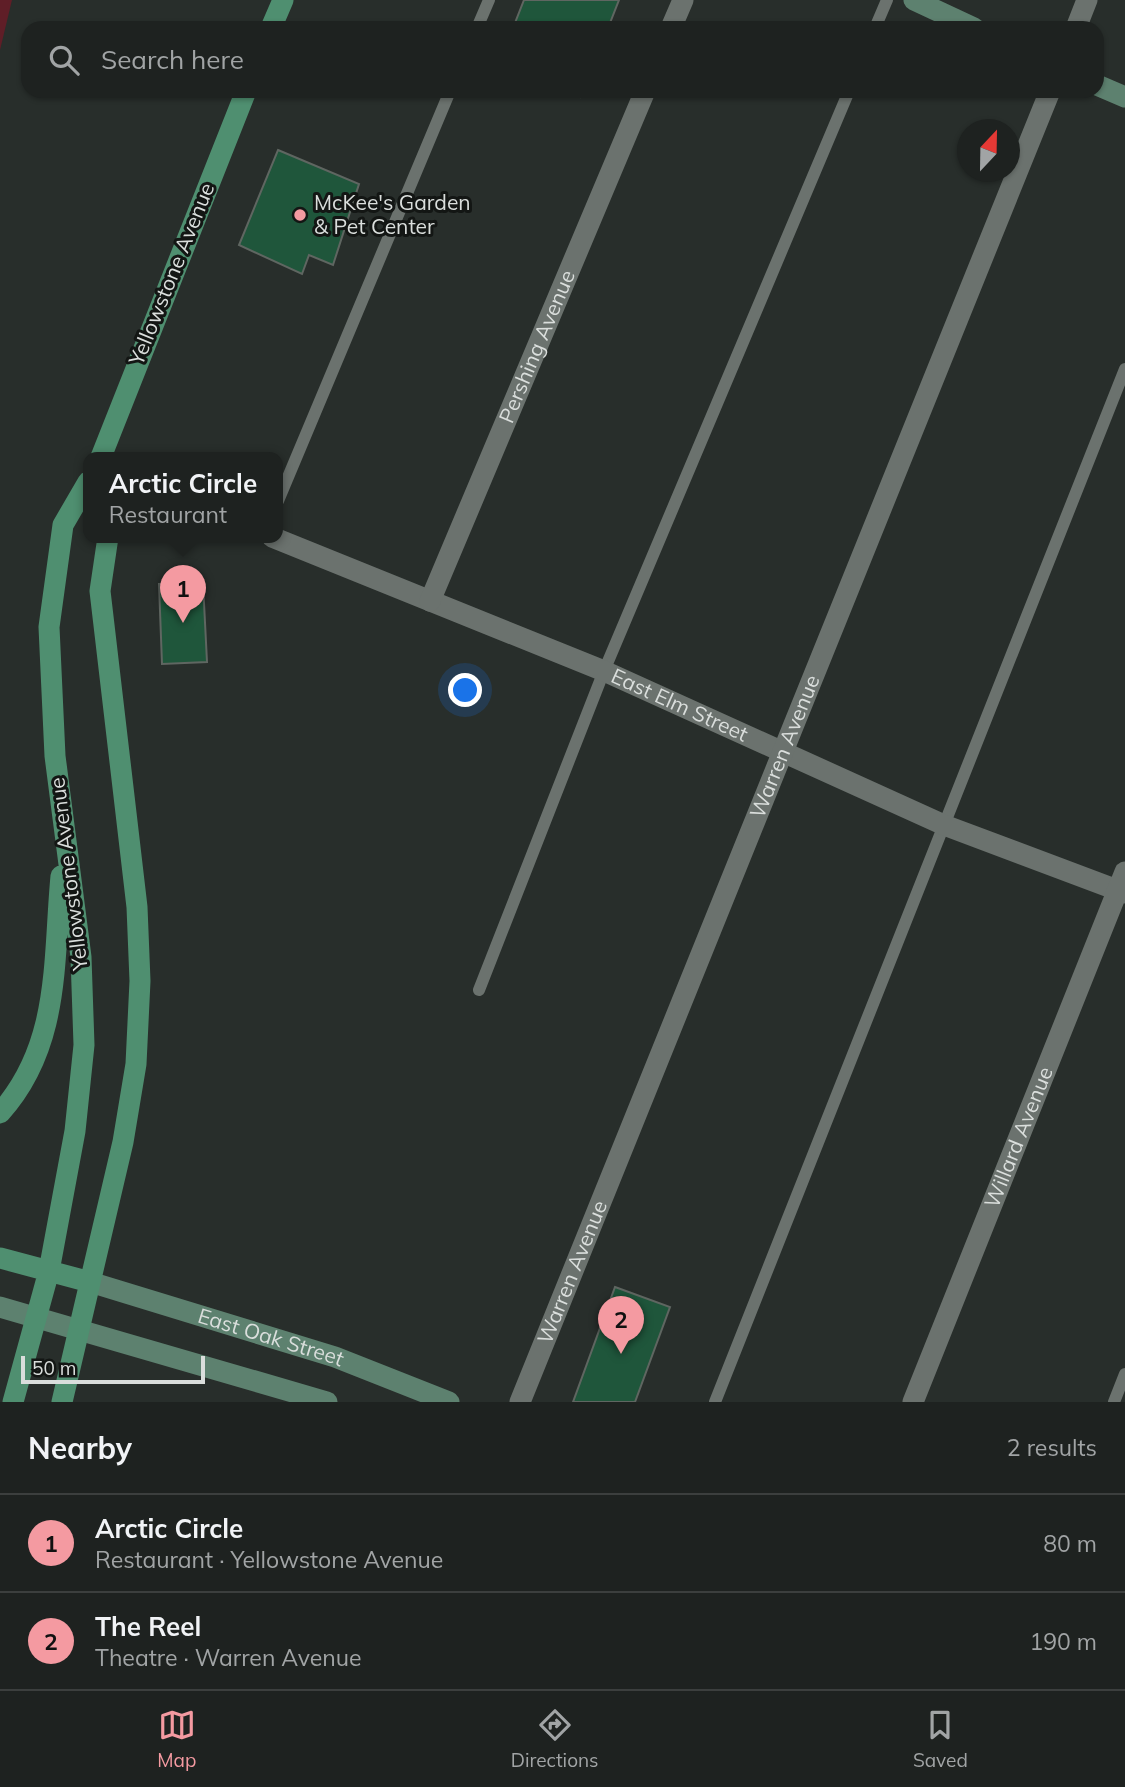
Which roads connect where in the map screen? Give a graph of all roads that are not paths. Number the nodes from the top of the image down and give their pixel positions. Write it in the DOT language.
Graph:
graph roads {
  1 [pos="283,0"];
  2 [pos="489,0"];
  3 [pos="683,0"];
  4 [pos="887,0"];
  5 [pos="914,0"];
  6 [pos="1087,0"];
  7 [pos="274,21"];
  8 [pos="480,21"];
  9 [pos="674,21"];
  10 [pos="878,21"];
  11 [pos="959,21"];
  12 [pos="1079,21"];
  13 [pos="1104,88"];
  14 [pos="1125,97"];
  15 [pos="243,98"];
  16 [pos="447,98"];
  17 [pos="642,98"];
  18 [pos="846,98"];
  19 [pos="1047,98"];
  20 [pos="1125,369"];
  21 [pos="103,452"];
  22 [pos="283,488"];
  23 [pos="83,492"];
  24 [pos="283,541"];
  25 [pos="107,543"];
  26 [pos="430,601"];
  27 [pos="604,671"];
  28 [pos="782,753"];
  29 [pos="944,825"];
  30 [pos="65,839"];
  31 [pos="1123,885"];
  32 [pos="479,990"];
  33 [pos="0,1113"];
  34 [pos="0,1258"];
  35 [pos="49,1271"];
  36 [pos="90,1282"];
  37 [pos="0,1307"];
  38 [pos="36,1317"];
  39 [pos="79,1328"];
  40 [pos="1125,1374"];
  41 [pos="13,1402"];
  42 [pos="62,1402"];
  43 [pos="327,1402"];
  44 [pos="449,1402"];
  45 [pos="520,1402"];
  46 [pos="715,1402"];
  47 [pos="913,1402"];
  48 [pos="1114,1402"];
  1 -- 7 [label="main road"];
  2 -- 8 [label="lane"];
  3 -- 9 [label="street"];
  4 -- 10 [label="lane"];
  5 -- 11 [label="main road"];
  6 -- 12 [label="street"];
  13 -- 14 [label="main road"];
  15 -- 21 [label="main road, Yellowstone Avenue"];
  16 -- 22 [label="lane"];
  17 -- 26 [label="street, Pershing Avenue"];
  18 -- 27 [label="lane"];
  19 -- 28 [label="street, Warren Avenue"];
  20 -- 29 [label="lane"];
  23 -- 30 [label="main road, Yellowstone Avenue"];
  24 -- 26 [label="street, East Elm Street"];
  25 -- 36 [label="main road"];
  26 -- 27 [label="street, East Elm Street"];
  27 -- 28 [label="street, East Elm Street"];
  27 -- 32 [label="lane"];
  28 -- 29 [label="street, East Elm Street"];
  28 -- 45 [label="street, Warren Avenue"];
  29 -- 31 [label="street, East Elm Street"];
  29 -- 46 [label="lane"];
  30 -- 33 [label="main road"];
  30 -- 35 [label="main road, Yellowstone Avenue"];
  31 -- 47 [label="street, Willard Avenue"];
  34 -- 35 [label="main road"];
  35 -- 36 [label="main road"];
  35 -- 38 [label="main road, Yellowstone Avenue"];
  36 -- 39 [label="main road"];
  36 -- 44 [label="main road, East Oak Street"];
  37 -- 38 [label="main road, East Oak Street"];
  38 -- 39 [label="main road, East Oak Street"];
  38 -- 41 [label="main road, Yellowstone Avenue"];
  39 -- 42 [label="main road"];
  39 -- 43 [label="main road, East Oak Street"];
  40 -- 48 [label="lane"];
}
